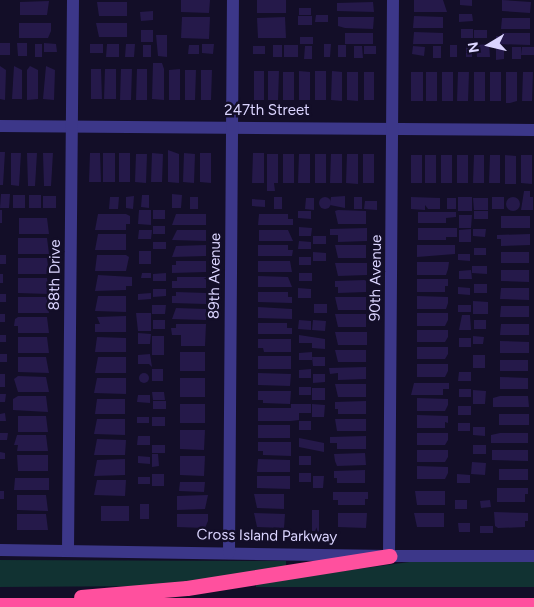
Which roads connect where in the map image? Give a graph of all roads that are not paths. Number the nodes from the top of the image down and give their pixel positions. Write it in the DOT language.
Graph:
graph roads {
  1 [pos="73,0"];
  2 [pos="233,0"];
  3 [pos="393,0"];
  4 [pos="0,126"];
  5 [pos="73,126"];
  6 [pos="233,127"];
  7 [pos="393,128"];
  8 [pos="534,130"];
  9 [pos="0,550"];
  10 [pos="68,550"];
  11 [pos="229,553"];
  12 [pos="389,556"];
  13 [pos="534,556"];
  14 [pos="5,605"];
  15 [pos="534,605"];
  1 -- 5 [label="street, 88th Drive"];
  2 -- 6 [label="street, 89th Avenue"];
  3 -- 7 [label="street, 90th Avenue"];
  4 -- 5 [label="street, 247th Street"];
  5 -- 6 [label="street, 247th Street"];
  5 -- 10 [label="street, 88th Drive"];
  6 -- 7 [label="street, 247th Street"];
  6 -- 11 [label="street, 89th Avenue"];
  7 -- 8 [label="street, 247th Street"];
  7 -- 12 [label="street, 90th Avenue"];
  9 -- 10 [label="street, Cross Island Parkway"];
  10 -- 11 [label="street, Cross Island Parkway"];
  11 -- 12 [label="street, Cross Island Parkway"];
  12 -- 13 [label="street, Cross Island Parkway"];
  12 -- 14 [label="highway"];
  14 -- 15 [label="highway"];
}
